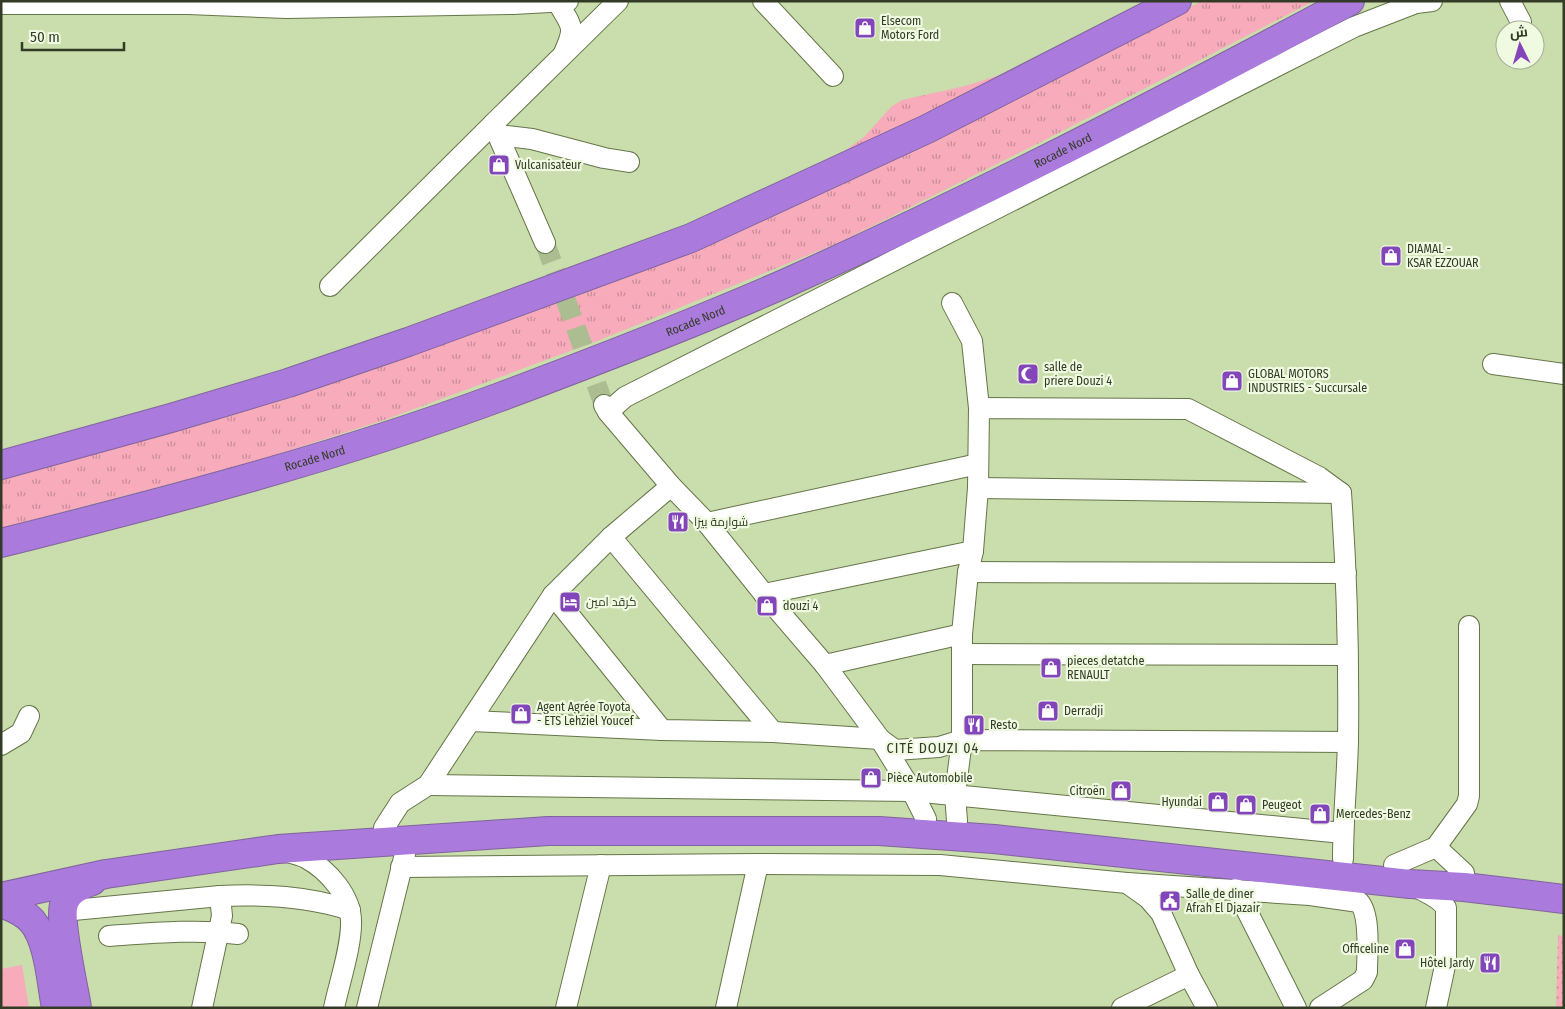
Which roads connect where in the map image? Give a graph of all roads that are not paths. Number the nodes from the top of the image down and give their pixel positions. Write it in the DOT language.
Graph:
graph roads {
  1 [pos="618,1"];
  2 [pos="763,1"];
  3 [pos="1177,1"];
  4 [pos="1350,1"];
  5 [pos="1432,1"];
  6 [pos="1510,1"];
  7 [pos="82,2"];
  8 [pos="563,2"];
  9 [pos="1,4"];
  10 [pos="289,5"];
  11 [pos="1520,20"];
  12 [pos="564,53"];
  13 [pos="833,76"];
  14 [pos="496,130"];
  15 [pos="629,162"];
  16 [pos="545,243"];
  17 [pos="330,286"];
  18 [pos="952,303"];
  19 [pos="1493,364"];
  20 [pos="1564,374"];
  21 [pos="979,408"];
  22 [pos="1,464"];
  23 [pos="978,464"];
  24 [pos="671,486"];
  25 [pos="978,488"];
  26 [pos="1341,494"];
  27 [pos="706,523"];
  28 [pos="611,537"];
  29 [pos="1,543"];
  30 [pos="973,551"];
  31 [pos="968,572"];
  32 [pos="1346,572"];
  33 [pos="764,594"];
  34 [pos="553,595"];
  35 [pos="1469,626"];
  36 [pos="962,634"];
  37 [pos="963,654"];
  38 [pos="1347,655"];
  39 [pos="825,665"];
  40 [pos="29,716"];
  41 [pos="472,721"];
  42 [pos="662,730"];
  43 [pos="773,732"];
  44 [pos="880,739"];
  45 [pos="962,740"];
  46 [pos="1348,742"];
  47 [pos="1,745"];
  48 [pos="428,785"];
  49 [pos="912,791"];
  50 [pos="956,808"];
  51 [pos="926,819"];
  52 [pos="384,828"];
  53 [pos="408,840"];
  54 [pos="1343,846"];
  55 [pos="1436,847"];
  56 [pos="278,849"];
  57 [pos="758,864"];
  58 [pos="601,866"];
  59 [pos="401,867"];
  60 [pos="1464,873"];
  61 [pos="106,874"];
  62 [pos="1402,874"];
  63 [pos="1127,883"];
  64 [pos="1,884"];
  65 [pos="1564,884"];
  66 [pos="1312,885"];
  67 [pos="1236,889"];
  68 [pos="220,896"];
  69 [pos="1,898"];
  70 [pos="1564,898"];
  71 [pos="1,903"];
  72 [pos="350,910"];
  73 [pos="62,911"];
  74 [pos="218,932"];
  75 [pos="238,934"];
  76 [pos="109,936"];
  77 [pos="1189,975"];
  78 [pos="56,1008"];
  79 [pos="77,1008"];
  80 [pos="202,1008"];
  81 [pos="334,1008"];
  82 [pos="367,1008"];
  83 [pos="566,1008"];
  84 [pos="726,1008"];
  85 [pos="1122,1008"];
  86 [pos="1207,1008"];
  87 [pos="1296,1008"];
  88 [pos="1320,1008"];
  89 [pos="1436,1008"];
  1 -- 12 [label="street"];
  2 -- 13 [label="street"];
  3 -- 22 [label="highway"];
  4 -- 29 [label="highway, Rocade Nord"];
  5 -- 24 [label="street"];
  6 -- 11 [label="street"];
  7 -- 9 [label="street"];
  7 -- 10 [label="street"];
  8 -- 10 [label="street"];
  8 -- 12 [label="street"];
  12 -- 14 [label="street"];
  14 -- 15 [label="street"];
  14 -- 16 [label="street"];
  14 -- 17 [label="street"];
  18 -- 21 [label="street"];
  19 -- 20 [label="street"];
  21 -- 23 [label="street"];
  21 -- 26 [label="street"];
  23 -- 25 [label="street"];
  23 -- 27 [label="street"];
  24 -- 27 [label="street"];
  24 -- 28 [label="street"];
  25 -- 26 [label="street"];
  25 -- 30 [label="street"];
  26 -- 32 [label="street"];
  27 -- 33 [label="street"];
  28 -- 34 [label="street"];
  28 -- 43 [label="street"];
  30 -- 31 [label="street"];
  30 -- 33 [label="street"];
  31 -- 32 [label="street"];
  31 -- 36 [label="street"];
  32 -- 38 [label="street"];
  33 -- 39 [label="street"];
  34 -- 41 [label="street"];
  34 -- 42 [label="street"];
  35 -- 55 [label="street"];
  36 -- 37 [label="street"];
  36 -- 39 [label="street"];
  37 -- 38 [label="street"];
  37 -- 45 [label="street"];
  38 -- 46 [label="street"];
  39 -- 44 [label="street"];
  40 -- 47 [label="street"];
  41 -- 42 [label="street"];
  41 -- 48 [label="street"];
  42 -- 43 [label="street"];
  43 -- 44 [label="street"];
  44 -- 45 [label="street"];
  44 -- 49 [label="street"];
  45 -- 46 [label="street"];
  45 -- 50 [label="street"];
  46 -- 54 [label="street"];
  48 -- 49 [label="street"];
  48 -- 52 [label="street"];
  49 -- 50 [label="street"];
  49 -- 51 [label="street"];
  50 -- 51 [label="highway"];
  50 -- 54 [label="highway"];
  51 -- 52 [label="highway"];
  52 -- 64 [label="highway"];
  53 -- 56 [label="highway"];
  53 -- 59 [label="street"];
  53 -- 66 [label="highway"];
  54 -- 62 [label="highway"];
  55 -- 60 [label="street"];
  55 -- 62 [label="street"];
  56 -- 61 [label="highway"];
  56 -- 72 [label="street"];
  57 -- 58 [label="street"];
  57 -- 63 [label="street"];
  57 -- 84 [label="street"];
  58 -- 59 [label="street"];
  58 -- 83 [label="street"];
  59 -- 82 [label="street"];
  60 -- 62 [label="highway"];
  60 -- 65 [label="highway"];
  61 -- 69 [label="highway"];
  61 -- 73 [label="highway"];
  62 -- 66 [label="highway"];
  62 -- 70 [label="highway"];
  62 -- 89 [label="street"];
  63 -- 67 [label="street"];
  63 -- 77 [label="street"];
  66 -- 67 [label="street"];
  66 -- 88 [label="street"];
  67 -- 87 [label="street"];
  68 -- 72 [label="street"];
  68 -- 73 [label="street"];
  68 -- 74 [label="street"];
  71 -- 78 [label="highway"];
  72 -- 81 [label="street"];
  73 -- 79 [label="highway"];
  74 -- 75 [label="street"];
  74 -- 76 [label="street"];
  74 -- 80 [label="street"];
  77 -- 85 [label="street"];
  77 -- 86 [label="street"];
}
